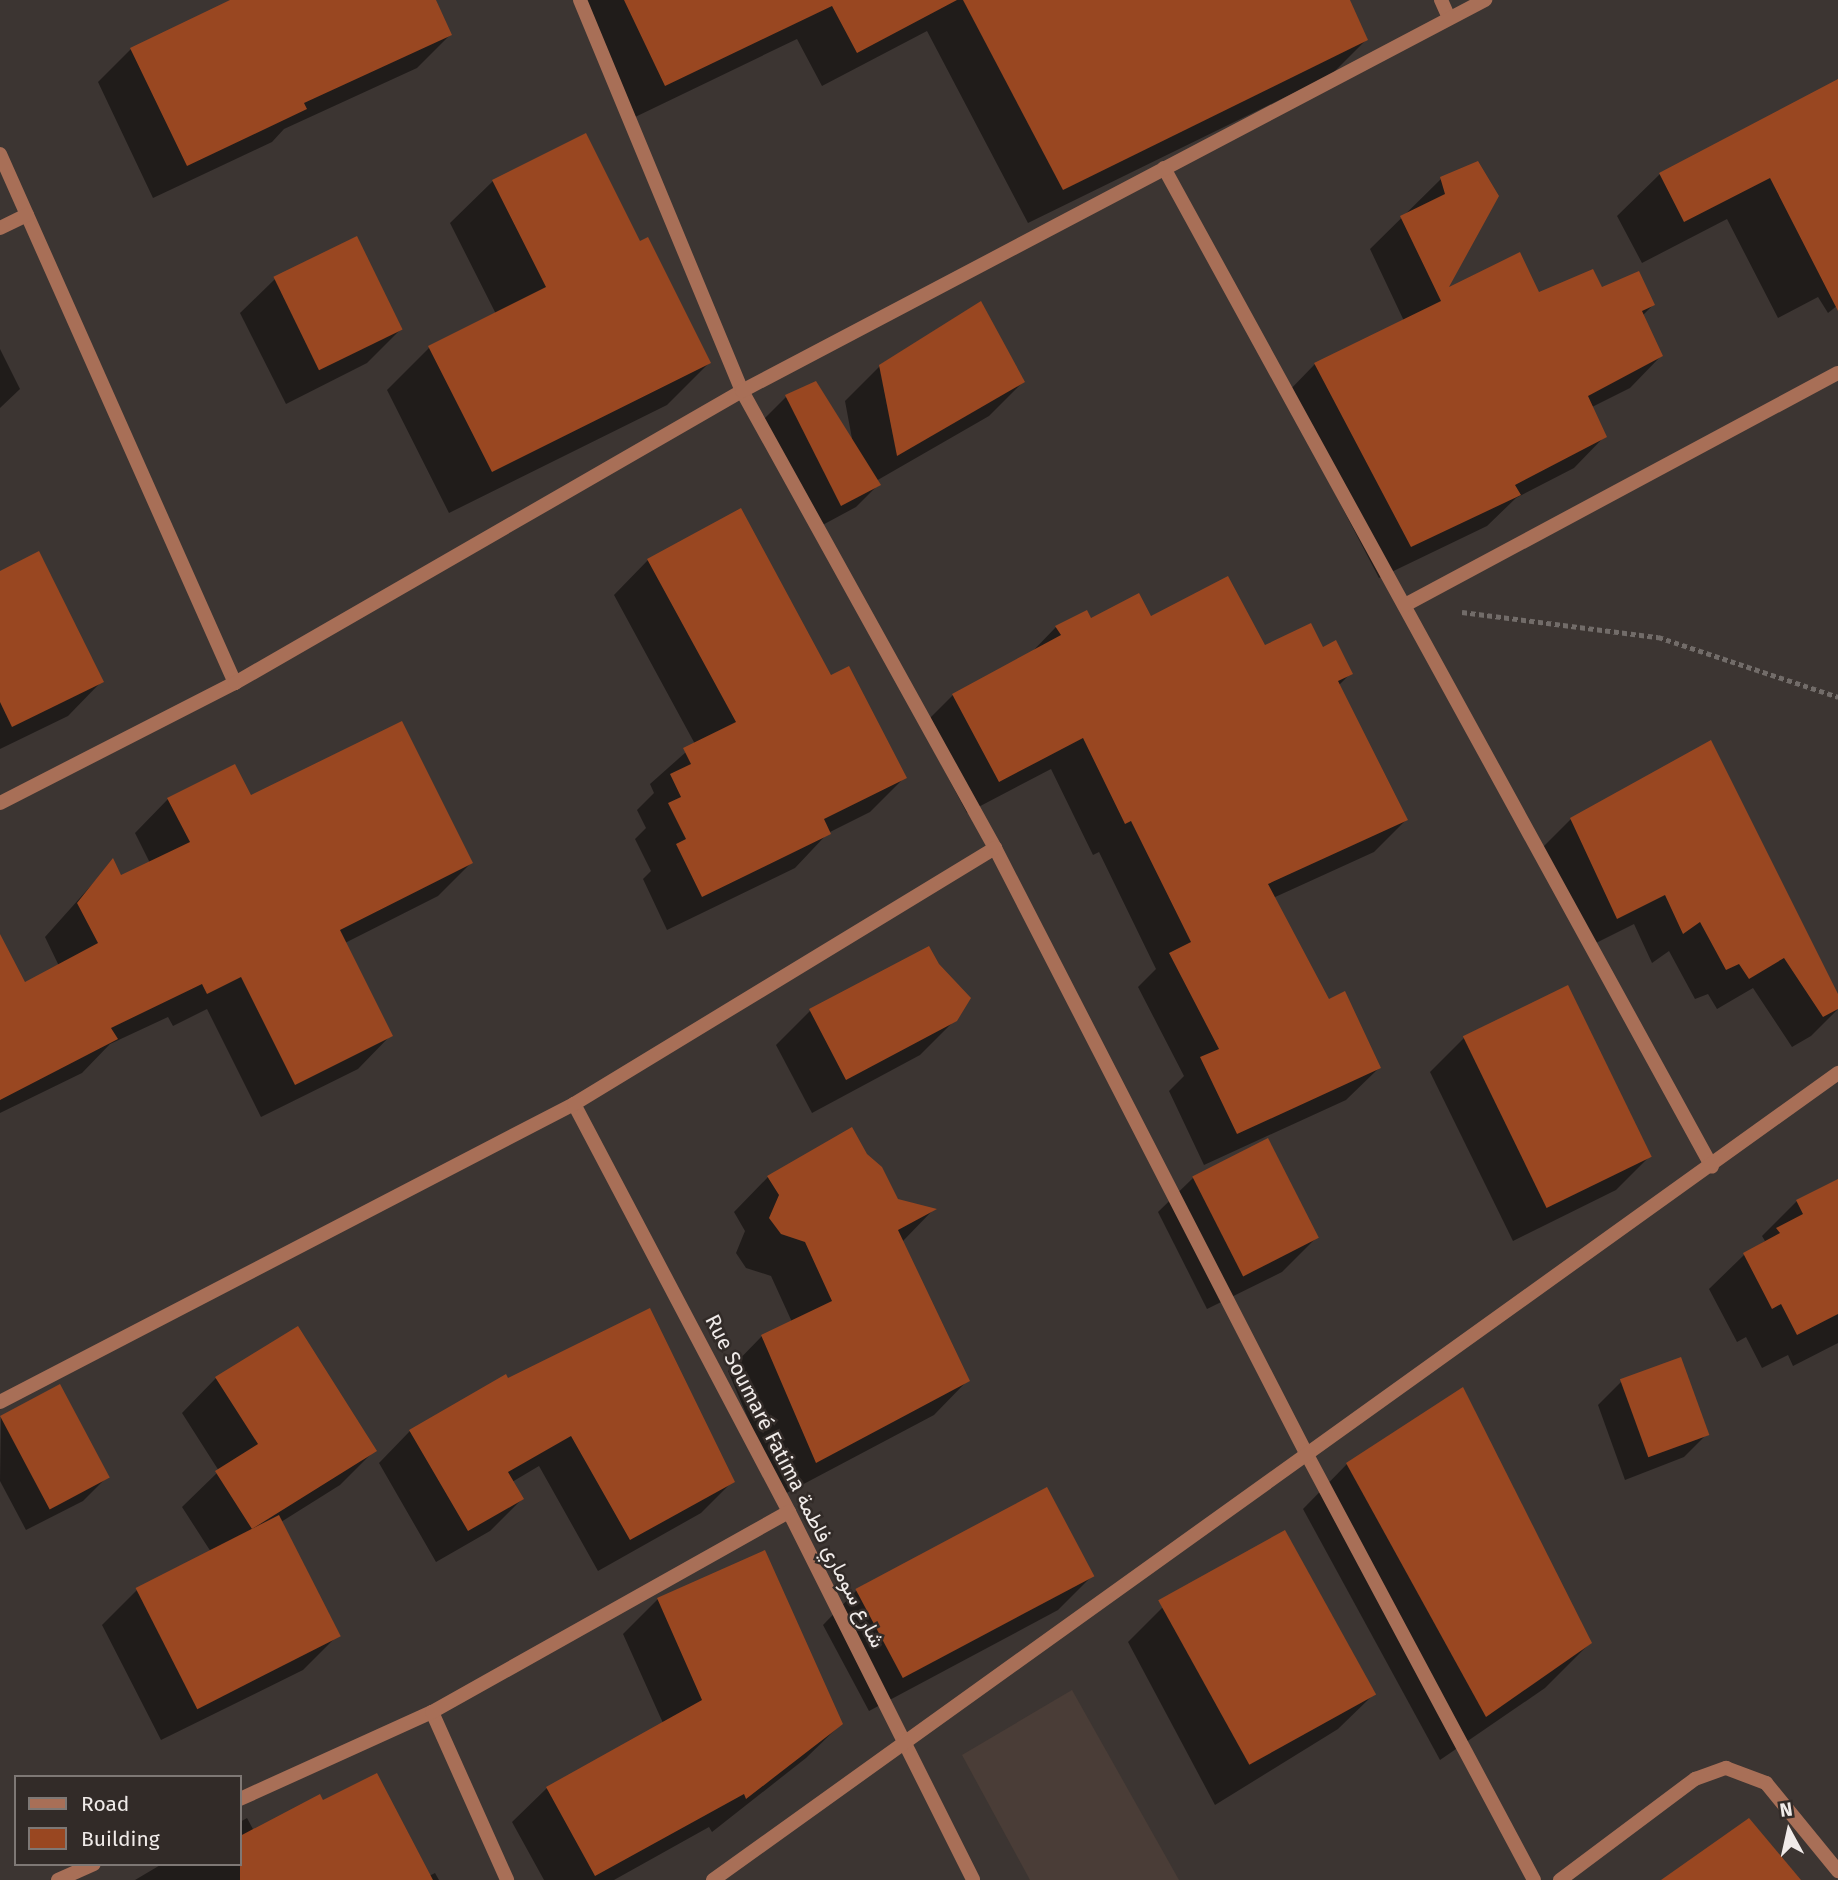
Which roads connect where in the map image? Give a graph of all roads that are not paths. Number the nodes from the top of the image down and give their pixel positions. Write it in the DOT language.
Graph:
graph roads {
  1 [pos="580,0"];
  2 [pos="1441,0"];
  3 [pos="1485,0"];
  4 [pos="1449,18"];
  5 [pos="0,154"];
  6 [pos="1164,168"];
  7 [pos="27,215"];
  8 [pos="0,228"];
  9 [pos="1838,373"];
  10 [pos="742,391"];
  11 [pos="1405,605"];
  12 [pos="235,683"];
  13 [pos="0,803"];
  14 [pos="995,848"];
  15 [pos="1838,1073"];
  16 [pos="573,1104"];
  17 [pos="1712,1167"];
  18 [pos="0,1402"];
  19 [pos="1305,1451"];
  20 [pos="789,1512"];
  21 [pos="432,1713"];
  22 [pos="905,1741"];
  23 [pos="242,1798"];
  24 [pos="90,1866"];
  25 [pos="1838,1871"];
  26 [pos="58,1880"];
  27 [pos="507,1880"];
  28 [pos="713,1880"];
  29 [pos="973,1880"];
  30 [pos="1534,1880"];
  31 [pos="1560,1880"];
  1 -- 10 [label="street"];
  2 -- 4 [label="street"];
  3 -- 4 [label="street"];
  4 -- 6 [label="street"];
  5 -- 7 [label="street"];
  6 -- 10 [label="street"];
  6 -- 11 [label="street"];
  7 -- 8 [label="street"];
  7 -- 12 [label="street"];
  9 -- 11 [label="street"];
  10 -- 12 [label="street"];
  10 -- 14 [label="street"];
  11 -- 17 [label="street"];
  12 -- 13 [label="street"];
  14 -- 16 [label="street"];
  14 -- 19 [label="street"];
  15 -- 17 [label="street"];
  16 -- 18 [label="street"];
  16 -- 20 [label="street, Rue Soumaré Fatima شارع سوماري فاطمة"];
  17 -- 19 [label="street"];
  19 -- 22 [label="street"];
  19 -- 30 [label="street"];
  20 -- 21 [label="street"];
  20 -- 22 [label="street, Rue Soumaré Fatima شارع سوماري فاطمة"];
  21 -- 23 [label="street"];
  21 -- 27 [label="street"];
  22 -- 28 [label="street"];
  22 -- 29 [label="street, Rue Soumaré Fatima شارع سوماري فاطمة"];
  24 -- 26 [label="street"];
  25 -- 31 [label="street"];
}
